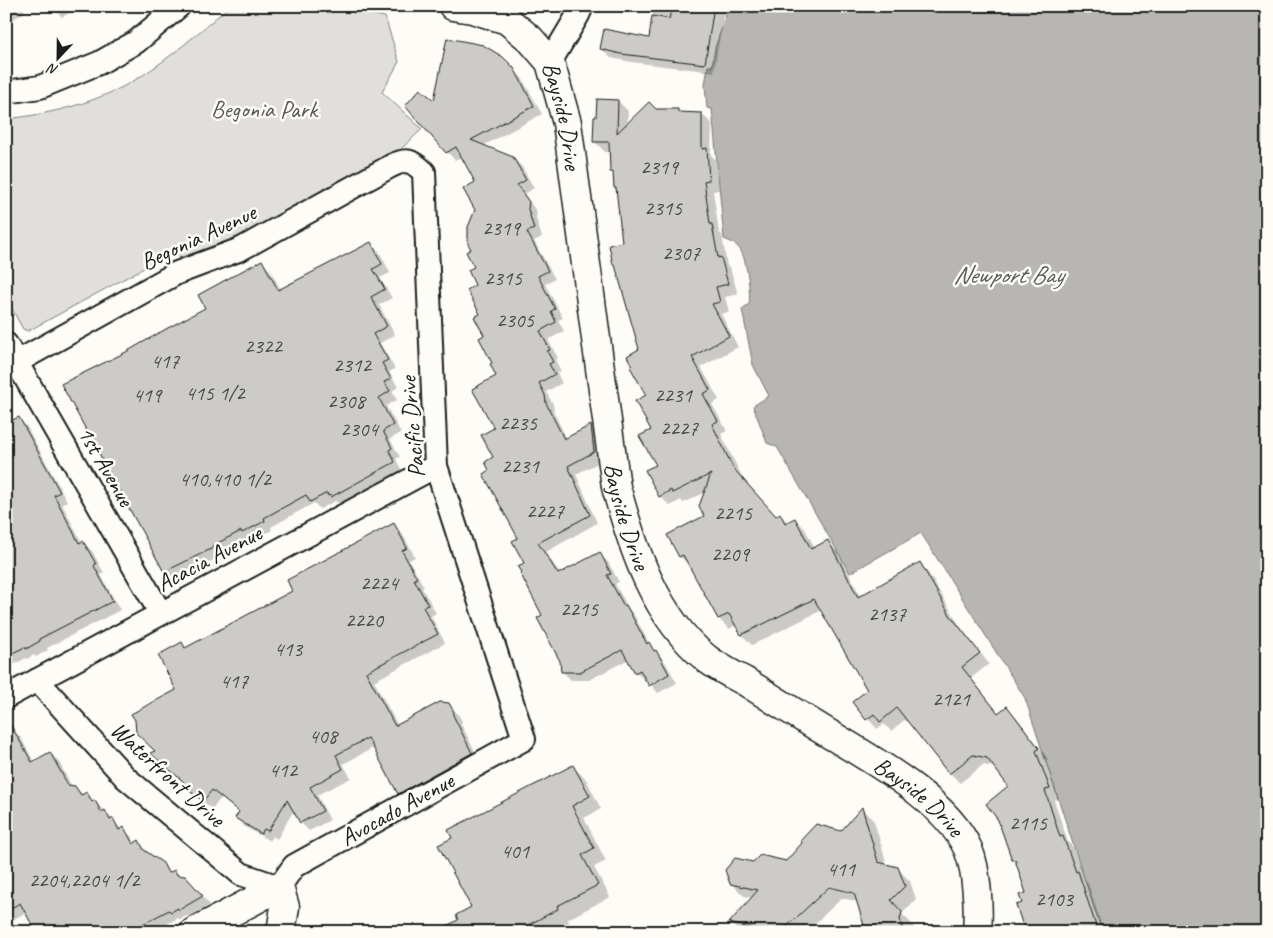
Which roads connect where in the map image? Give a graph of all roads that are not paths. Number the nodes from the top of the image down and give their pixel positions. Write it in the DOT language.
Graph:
graph roads {
  1 [pos="179,6"];
  2 [pos="454,6"];
  3 [pos="582,6"];
  4 [pos="550,62"];
  5 [pos="6,92"];
  6 [pos="414,162"];
  7 [pos="9,358"];
  8 [pos="436,466"];
  9 [pos="161,614"];
  10 [pos="37,680"];
  11 [pos="6,697"];
  12 [pos="524,739"];
  13 [pos="279,887"];
  14 [pos="194,932"];
  15 [pos="282,932"];
  16 [pos="977,932"];
  1 -- 5 [label="street"];
  2 -- 4 [label="main road, Bayside Drive"];
  3 -- 4 [label="street"];
  4 -- 16 [label="main road, Bayside Drive"];
  6 -- 7 [label="street, Begonia Avenue"];
  6 -- 8 [label="street, Pacific Drive"];
  7 -- 9 [label="street, 1st Avenue"];
  8 -- 9 [label="street, Acacia Avenue"];
  8 -- 12 [label="street, Pacific Drive"];
  9 -- 10 [label="street, Acacia Avenue"];
  10 -- 11 [label="street, Acacia Avenue"];
  10 -- 13 [label="street, Waterfront Drive"];
  12 -- 13 [label="street, Avocado Avenue"];
  13 -- 14 [label="main road, Avocado Avenue"];
  13 -- 15 [label="main road"];
}
